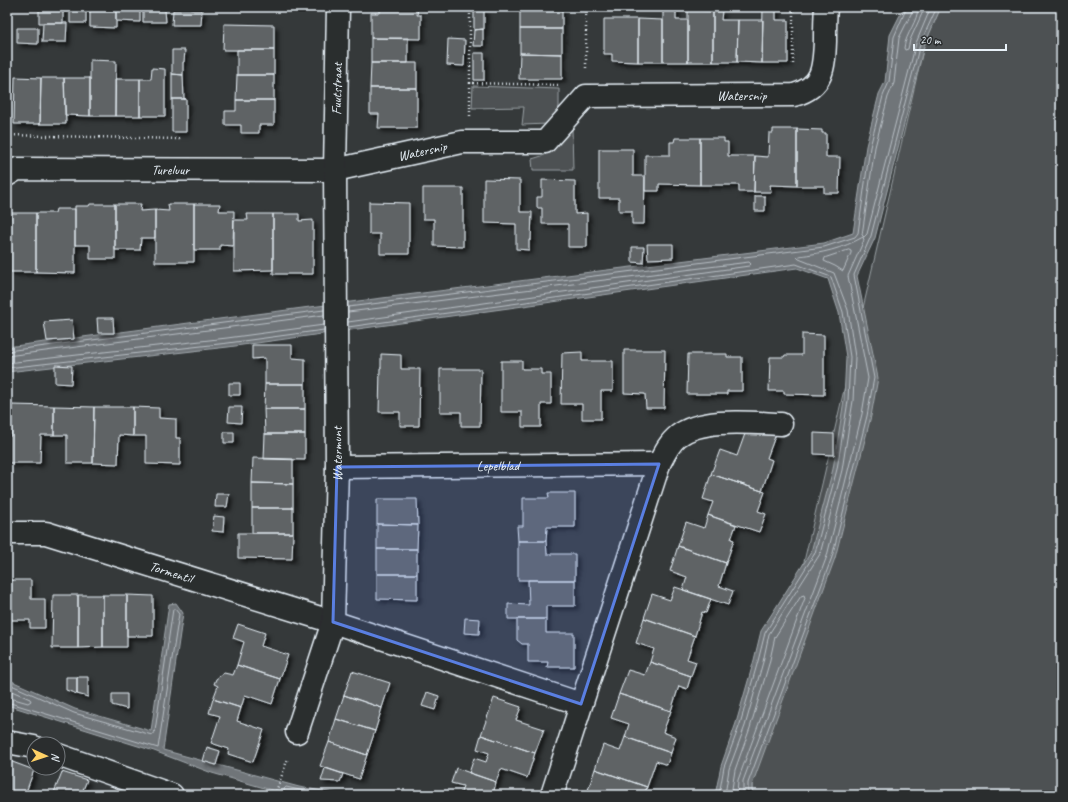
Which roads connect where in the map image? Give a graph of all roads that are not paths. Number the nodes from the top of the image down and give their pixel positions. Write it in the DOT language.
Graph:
graph roads {
  1 [pos="338,7"];
  2 [pos="826,7"];
  3 [pos="335,170"];
  4 [pos="7,175"];
  5 [pos="781,424"];
  6 [pos="659,464"];
  7 [pos="337,467"];
  8 [pos="7,534"];
  9 [pos="333,622"];
  10 [pos="581,704"];
  11 [pos="297,732"];
  12 [pos="7,742"];
  13 [pos="26,746"];
  14 [pos="66,758"];
  15 [pos="172,795"];
  16 [pos="552,795"];
  1 -- 3 [label="street, Fuutstraat"];
  2 -- 3 [label="street, Watersnip"];
  3 -- 4 [label="street, Tureluur"];
  3 -- 7 [label="street, Watermunt"];
  5 -- 6 [label="street"];
  6 -- 7 [label="street, Lepelblad"];
  6 -- 10 [label="street"];
  7 -- 9 [label="street, Watermunt"];
  8 -- 9 [label="street, Tormentil"];
  9 -- 10 [label="street"];
  9 -- 11 [label="street, Watermunt"];
  10 -- 16 [label="street"];
  12 -- 13 [label="street"];
  14 -- 15 [label="street"];
}
